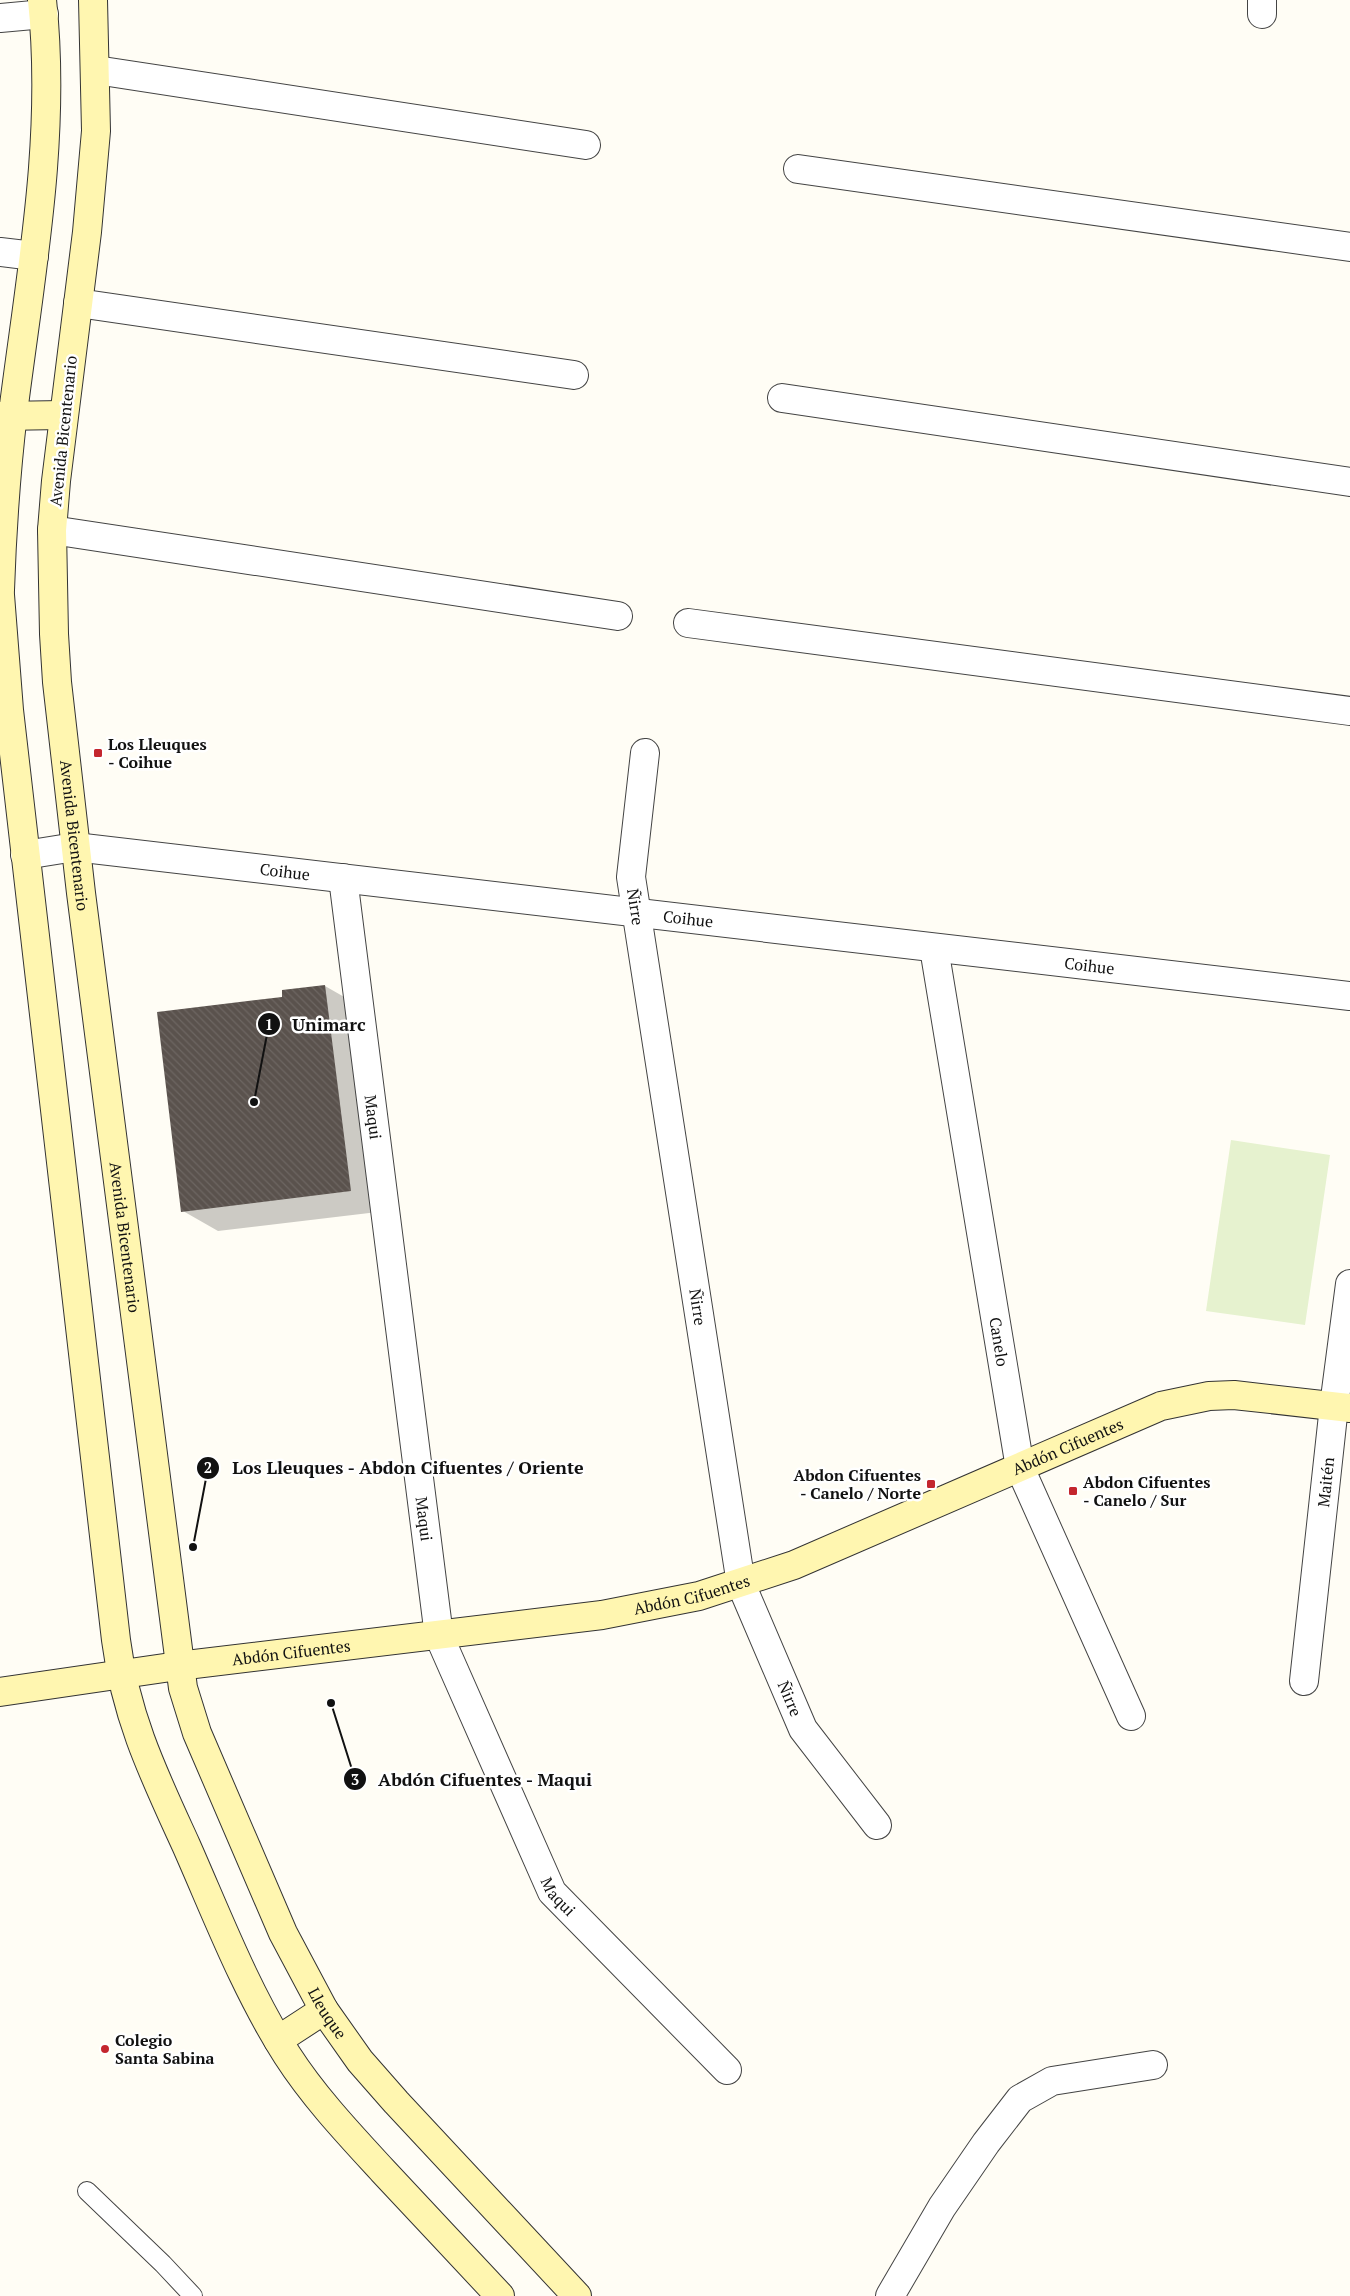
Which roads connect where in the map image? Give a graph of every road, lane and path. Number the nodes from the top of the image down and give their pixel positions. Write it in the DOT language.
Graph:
graph roads {
  1 [pos="92,0"];
  2 [pos="43,7"];
  3 [pos="0,18"];
  4 [pos="96,70"];
  5 [pos="586,145"];
  6 [pos="798,169"];
  7 [pos="1350,247"];
  8 [pos="0,252"];
  9 [pos="34,256"];
  10 [pos="78,303"];
  11 [pos="574,375"];
  12 [pos="782,398"];
  13 [pos="6,415"];
  14 [pos="63,415"];
  15 [pos="1350,482"];
  16 [pos="52,530"];
  17 [pos="0,590"];
  18 [pos="0,595"];
  19 [pos="618,616"];
  20 [pos="688,624"];
  21 [pos="1350,711"];
  22 [pos="645,754"];
  23 [pos="75,847"];
  24 [pos="25,854"];
  25 [pos="344,878"];
  26 [pos="636,912"];
  27 [pos="934,948"];
  28 [pos="1350,996"];
  29 [pos="1350,1284"];
  30 [pos="1342,1407"];
  31 [pos="1020,1468"];
  32 [pos="741,1584"];
  33 [pos="439,1636"];
  34 [pos="178,1666"];
  35 [pos="121,1676"];
  36 [pos="1304,1680"];
  37 [pos="0,1692"];
  38 [pos="1131,1716"];
  39 [pos="877,1825"];
  40 [pos="324,2010"];
  41 [pos="278,2040"];
  42 [pos="1152,2065"];
  43 [pos="727,2070"];
  44 [pos="87,2191"];
  45 [pos="193,2296"];
  46 [pos="500,2296"];
  47 [pos="577,2296"];
  48 [pos="890,2296"];
  1 -- 4 [label="main road, Avenida Bicentenario"];
  2 -- 3 [label="street"];
  2 -- 9 [label="main road"];
  4 -- 5 [label="street"];
  4 -- 10 [label="main road, Avenida Bicentenario"];
  6 -- 7 [label="street"];
  8 -- 9 [label="street"];
  9 -- 13 [label="main road"];
  10 -- 11 [label="street"];
  10 -- 14 [label="main road, Avenida Bicentenario"];
  12 -- 15 [label="street"];
  13 -- 14 [label="main road"];
  13 -- 17 [label="main road"];
  14 -- 16 [label="main road, Avenida Bicentenario"];
  16 -- 19 [label="street"];
  16 -- 23 [label="main road, Avenida Bicentenario"];
  18 -- 24 [label="main road"];
  20 -- 21 [label="street"];
  22 -- 26 [label="street, Ñirre"];
  23 -- 24 [label="street, Coihue"];
  23 -- 25 [label="street, Coihue"];
  23 -- 34 [label="main road, Avenida Bicentenario"];
  24 -- 35 [label="main road"];
  25 -- 26 [label="street, Coihue"];
  25 -- 33 [label="street, Maqui"];
  26 -- 27 [label="street, Coihue"];
  26 -- 32 [label="street, Ñirre"];
  27 -- 28 [label="street, Coihue"];
  27 -- 31 [label="street, Canelo"];
  29 -- 30 [label="street, Maitén"];
  30 -- 31 [label="main road, Abdón Cifuentes"];
  30 -- 36 [label="street, Maitén"];
  31 -- 32 [label="main road, Abdón Cifuentes"];
  31 -- 38 [label="street, Canelo"];
  32 -- 33 [label="main road, Abdón Cifuentes"];
  32 -- 39 [label="street, Ñirre"];
  33 -- 34 [label="main road, Abdón Cifuentes"];
  33 -- 43 [label="street, Maqui"];
  34 -- 35 [label="main road, Abdón Cifuentes"];
  34 -- 40 [label="main road, Lleuque"];
  35 -- 37 [label="main road, Abdón Cifuentes"];
  35 -- 41 [label="main road"];
  40 -- 41 [label="main road"];
  40 -- 47 [label="main road, Lleuque"];
  41 -- 46 [label="main road"];
  42 -- 48 [label="street"];
  44 -- 45 [label="lane"];
}
